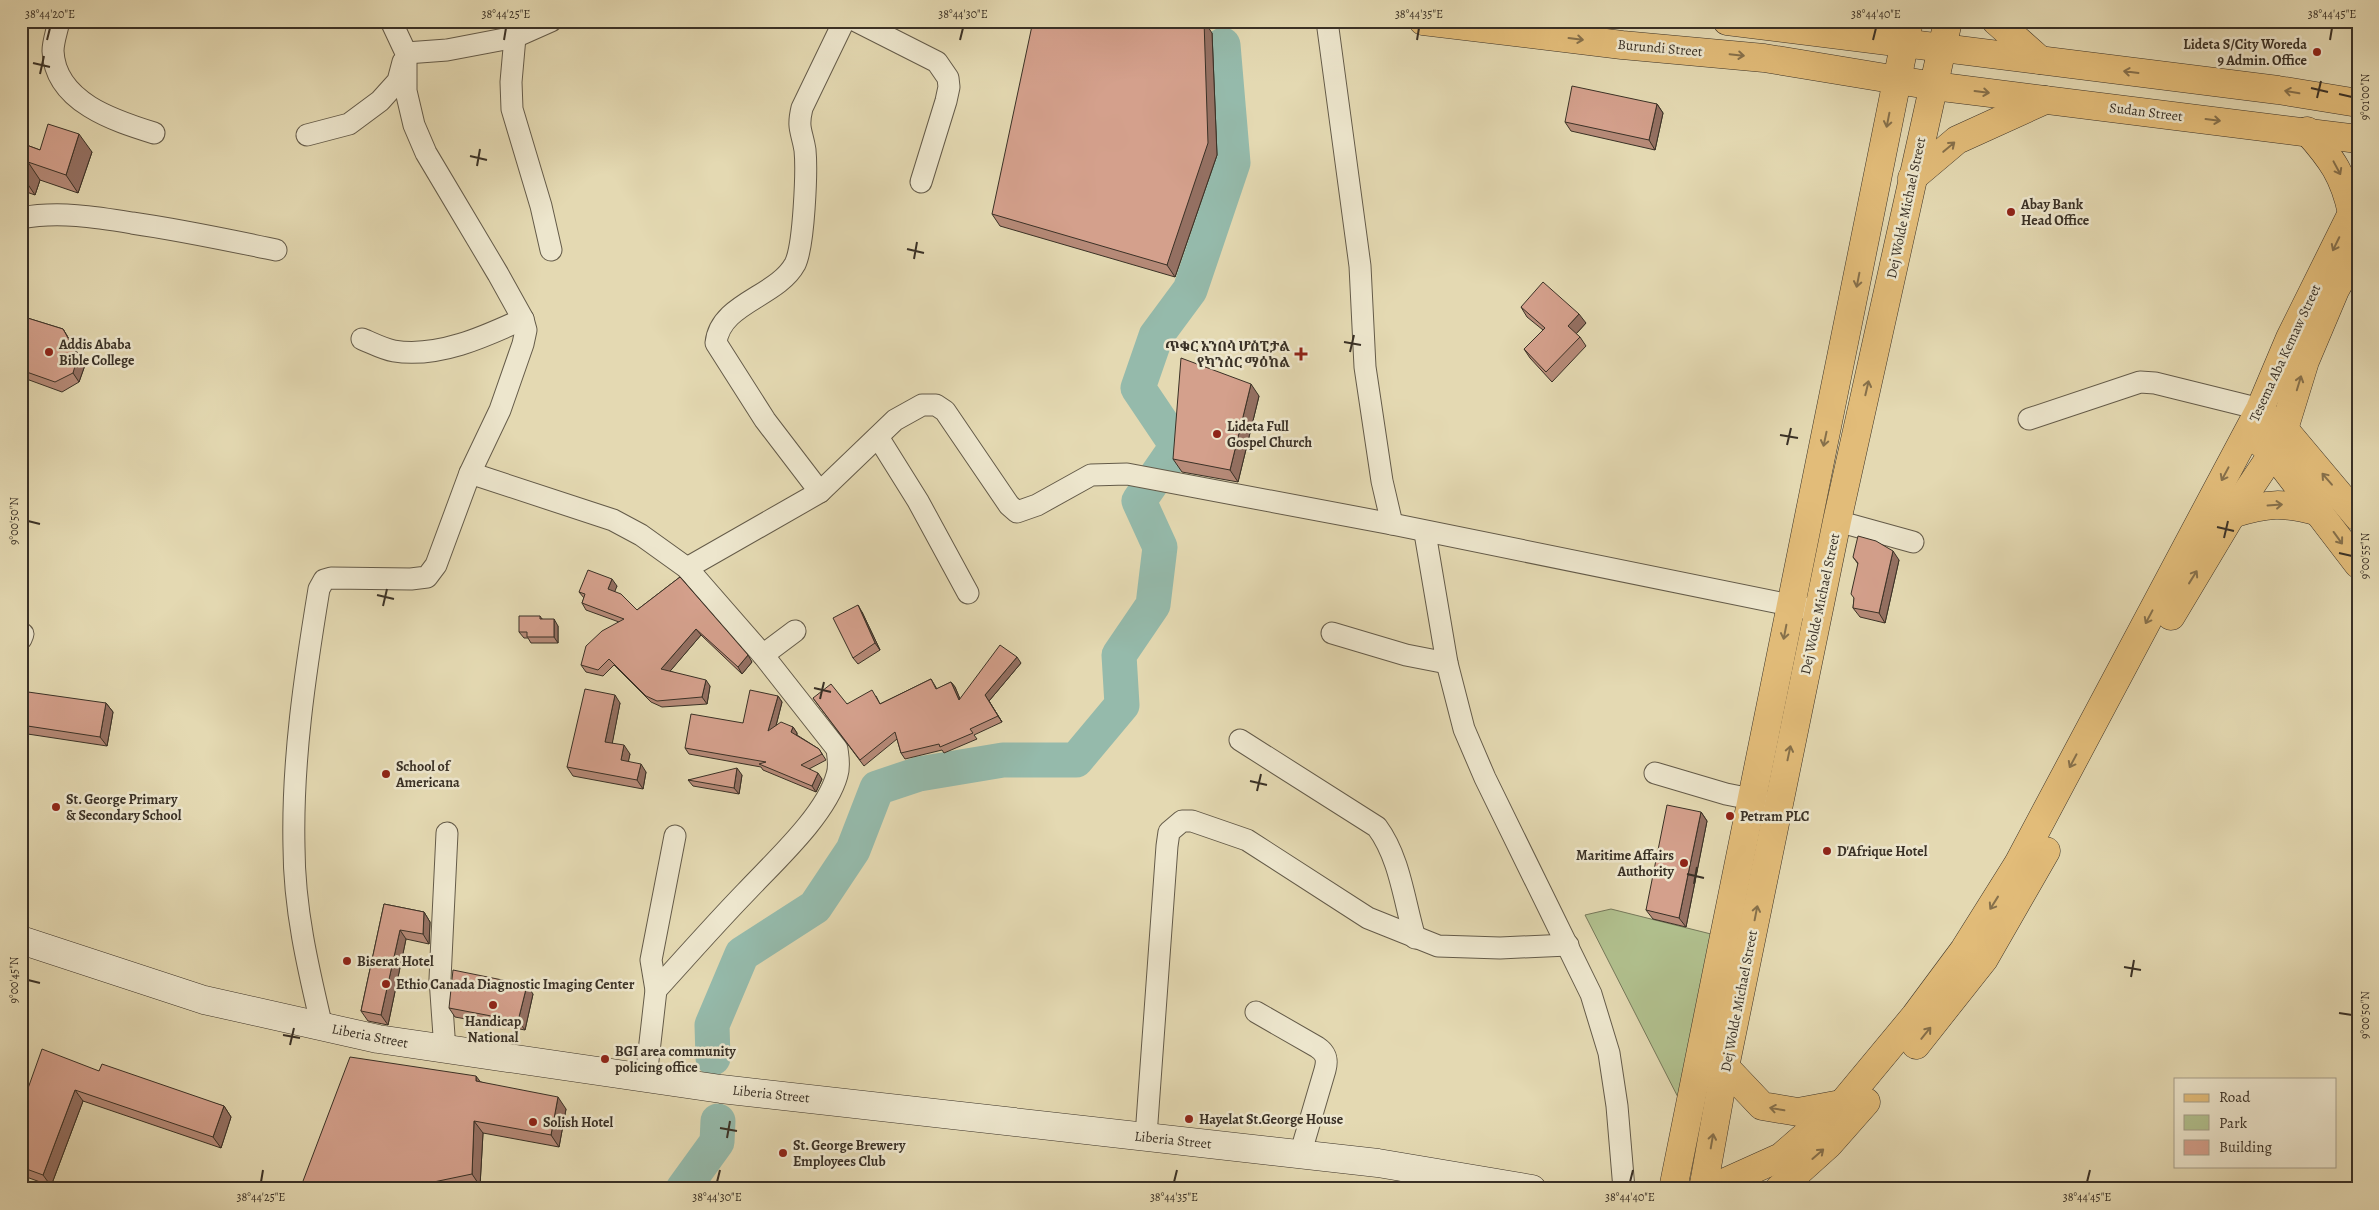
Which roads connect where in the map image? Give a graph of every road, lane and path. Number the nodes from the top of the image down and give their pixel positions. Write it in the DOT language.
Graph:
graph roads {
  1 [pos="59,21"];
  2 [pos="391,21"];
  3 [pos="551,21"];
  4 [pos="844,21"];
  5 [pos="856,21"];
  6 [pos="1327,21"];
  7 [pos="1423,21"];
  8 [pos="1727,21"];
  9 [pos="1948,21"];
  10 [pos="1996,21"];
  11 [pos="1464,24"];
  12 [pos="1907,32"];
  13 [pos="515,37"];
  14 [pos="1943,48"];
  15 [pos="406,52"];
  16 [pos="2040,60"];
  17 [pos="2079,65"];
  18 [pos="1896,78"];
  19 [pos="1934,86"];
  20 [pos="2045,100"];
  21 [pos="2358,103"];
  22 [pos="2081,105"];
  23 [pos="2307,131"];
  24 [pos="154,132"];
  25 [pos="307,135"];
  26 [pos="2358,139"];
  27 [pos="1912,178"];
  28 [pos="921,182"];
  29 [pos="2355,207"];
  30 [pos="21,218"];
  31 [pos="2358,248"];
  32 [pos="276,250"];
  33 [pos="551,250"];
  34 [pos="523,319"];
  35 [pos="362,339"];
  36 [pos="2029,419"];
  37 [pos="2254,420"];
  38 [pos="878,437"];
  39 [pos="2278,441"];
  40 [pos="470,473"];
  41 [pos="820,492"];
  42 [pos="2319,512"];
  43 [pos="2232,514"];
  44 [pos="2358,517"];
  45 [pos="1837,521"];
  46 [pos="1392,524"];
  47 [pos="1425,533"];
  48 [pos="1913,542"];
  49 [pos="2358,564"];
  50 [pos="687,568"];
  51 [pos="968,593"];
  52 [pos="1791,605"];
  53 [pos="1819,611"];
  54 [pos="795,631"];
  55 [pos="1332,633"];
  56 [pos="763,655"];
  57 [pos="1447,663"];
  58 [pos="1240,740"];
  59 [pos="1654,773"];
  60 [pos="1752,799"];
  61 [pos="1778,805"];
  62 [pos="447,833"];
  63 [pos="675,836"];
  64 [pos="2026,868"];
  65 [pos="1415,938"];
  66 [pos="21,940"];
  67 [pos="1568,945"];
  68 [pos="656,990"];
  69 [pos="1256,1012"];
  70 [pos="322,1027"];
  71 [pos="445,1050"];
  72 [pos="1698,1061"];
  73 [pos="1725,1068"];
  74 [pos="646,1078"];
  75 [pos="1842,1104"];
  76 [pos="1146,1136"];
  77 [pos="1300,1155"];
  78 [pos="1778,1188"];
  79 [pos="1532,1189"];
  80 [pos="1624,1189"];
  81 [pos="1673,1189"];
  82 [pos="1703,1189"];
  83 [pos="1710,1189"];
  1 -- 24 [label="street"];
  2 -- 15 [label="street"];
  3 -- 13 [label="street"];
  4 -- 41 [label="street"];
  5 -- 28 [label="street"];
  6 -- 46 [label="street"];
  7 -- 11 [label="main road, Burundi Street"];
  8 -- 12 [label="main road"];
  9 -- 14 [label="main road, Dej Wolde Michael Street"];
  10 -- 16 [label="main road"];
  11 -- 18 [label="main road, Burundi Street, one-way"];
  12 -- 14 [label="main road"];
  12 -- 18 [label="main road, Dej Wolde Michael Street"];
  13 -- 15 [label="street"];
  13 -- 33 [label="street"];
  14 -- 16 [label="main road"];
  14 -- 19 [label="main road, Dej Wolde Michael Street"];
  15 -- 25 [label="street"];
  15 -- 34 [label="street"];
  16 -- 17 [label="main road"];
  21 -- 17 [label="main road, one-way"];
  17 -- 22 [label="main road"];
  18 -- 19 [label="main road, Burundi Street"];
  18 -- 52 [label="main road, Dej Wolde Michael Street, one-way"];
  19 -- 20 [label="main road, Sudan Street, one-way"];
  19 -- 27 [label="main road, Dej Wolde Michael Street"];
  20 -- 22 [label="main road, Sudan Street"];
  27 -- 20 [label="main road, one-way"];
  22 -- 23 [label="main road, Sudan Street, one-way"];
  23 -- 26 [label="main road, Sudan Street"];
  23 -- 29 [label="main road, one-way"];
  45 -- 27 [label="main road, Dej Wolde Michael Street, one-way"];
  29 -- 37 [label="main road, Tesema Aba Kemaw Street, one-way"];
  30 -- 32 [label="street"];
  39 -- 31 [label="main road, Tesema Aba Kemaw Street, one-way"];
  34 -- 35 [label="street"];
  34 -- 40 [label="street"];
  36 -- 37 [label="street"];
  37 -- 39 [label="main road, Tesema Aba Kemaw Street"];
  37 -- 64 [label="main road, one-way"];
  38 -- 41 [label="street"];
  38 -- 46 [label="street"];
  38 -- 51 [label="street"];
  39 -- 42 [label="main road, Tesema Aba Kemaw Street"];
  39 -- 43 [label="main road"];
  44 -- 39 [label="main road, Tesema Aba Kemaw Street, one-way"];
  40 -- 50 [label="street"];
  40 -- 70 [label="street"];
  41 -- 50 [label="street"];
  43 -- 42 [label="main road, one-way"];
  42 -- 49 [label="main road, Tesema Aba Kemaw Street, one-way"];
  64 -- 43 [label="main road, one-way"];
  45 -- 48 [label="street"];
  45 -- 53 [label="main road, Dej Wolde Michael Street"];
  46 -- 47 [label="street"];
  47 -- 52 [label="street"];
  47 -- 57 [label="street"];
  50 -- 56 [label="street"];
  52 -- 53 [label="street"];
  52 -- 60 [label="main road, Dej Wolde Michael Street, one-way"];
  61 -- 53 [label="main road, Dej Wolde Michael Street, one-way"];
  54 -- 56 [label="street"];
  55 -- 57 [label="street"];
  56 -- 68 [label="street"];
  57 -- 67 [label="street"];
  58 -- 65 [label="street"];
  59 -- 60 [label="street"];
  60 -- 61 [label="street"];
  60 -- 72 [label="main road, Dej Wolde Michael Street"];
  73 -- 61 [label="main road, Dej Wolde Michael Street, one-way"];
  62 -- 71 [label="street"];
  63 -- 68 [label="street"];
  64 -- 75 [label="main road, one-way"];
  78 -- 64 [label="main road, one-way"];
  65 -- 67 [label="street"];
  65 -- 76 [label="street"];
  66 -- 70 [label="street, Liberia Street"];
  67 -- 80 [label="street"];
  68 -- 74 [label="street"];
  69 -- 77 [label="street"];
  70 -- 71 [label="street, Liberia Street"];
  71 -- 74 [label="street, Liberia Street"];
  72 -- 73 [label="main road"];
  72 -- 81 [label="main road, Dej Wolde Michael Street"];
  75 -- 73 [label="main road, one-way"];
  82 -- 73 [label="main road, Dej Wolde Michael Street, one-way"];
  74 -- 76 [label="street, Liberia Street"];
  75 -- 83 [label="main road"];
  76 -- 77 [label="street, Liberia Street"];
  77 -- 79 [label="street, Liberia Street"];
}
